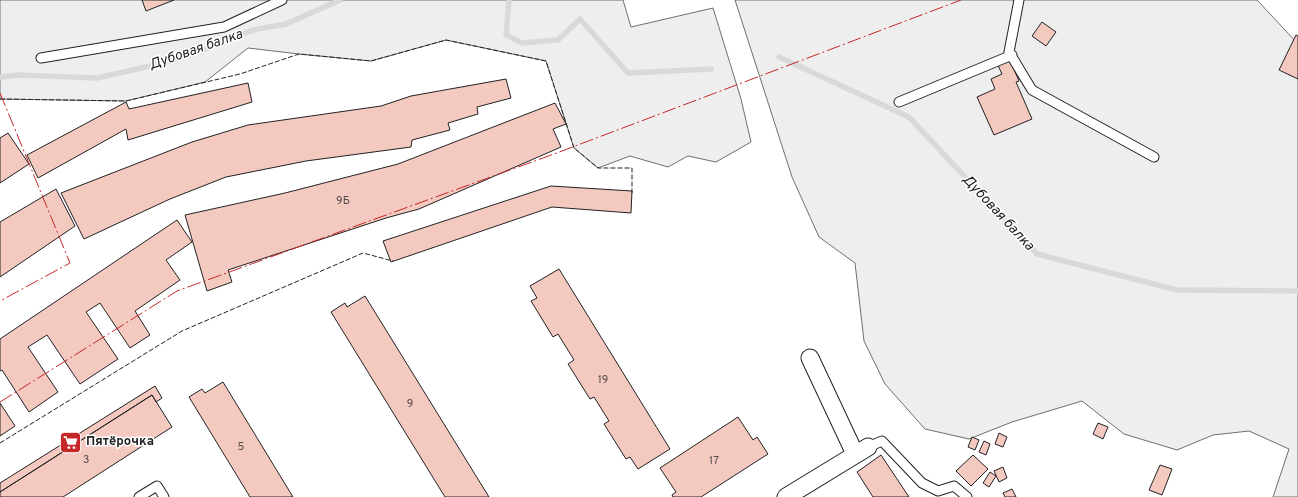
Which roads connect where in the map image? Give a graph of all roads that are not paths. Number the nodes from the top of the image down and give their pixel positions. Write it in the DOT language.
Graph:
graph roads {
  1 [pos="282,0"];
  2 [pos="1019,0"];
  3 [pos="1012,56"];
  4 [pos="41,58"];
  5 [pos="899,102"];
  6 [pos="1154,157"];
  7 [pos="810,358"];
  8 [pos="862,450"];
  9 [pos="139,497"];
  10 [pos="164,497"];
  11 [pos="786,497"];
  12 [pos="967,497"];
  1 -- 4 [label="lane"];
  2 -- 3 [label="lane"];
  3 -- 5 [label="lane"];
  3 -- 6 [label="lane"];
  7 -- 8 [label="street"];
  8 -- 11 [label="street"];
  8 -- 12 [label="lane"];
  9 -- 10 [label="lane"];
}
